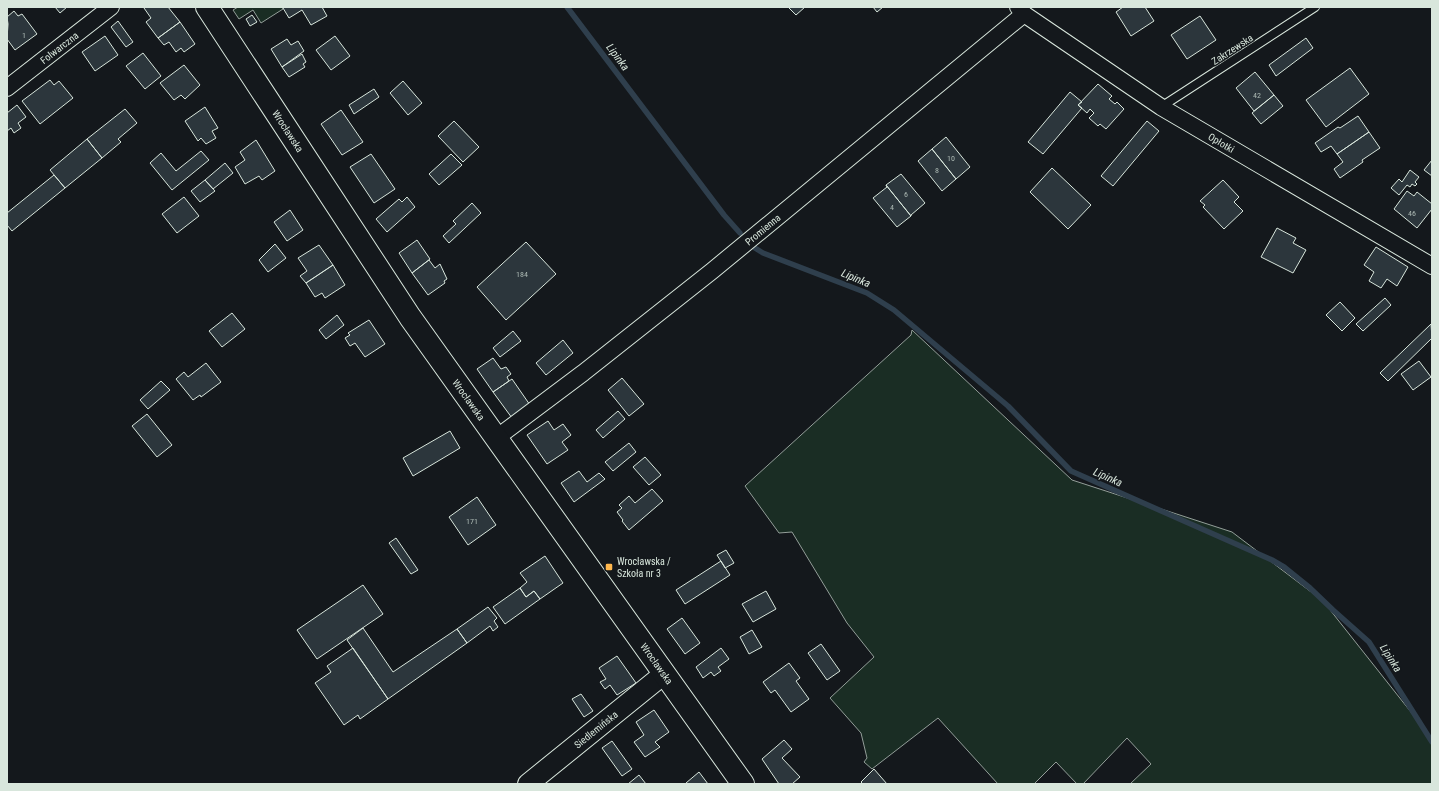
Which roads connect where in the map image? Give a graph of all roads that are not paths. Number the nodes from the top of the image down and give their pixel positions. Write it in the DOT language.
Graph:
graph roads {
  1 [pos="111,7"];
  2 [pos="207,7"];
  3 [pos="1314,7"];
  4 [pos="1021,10"];
  5 [pos="7,88"];
  6 [pos="1161,107"];
  7 [pos="1432,266"];
  8 [pos="496,439"];
  9 [pos="664,674"];
  10 [pos="528,784"];
  11 [pos="744,784"];
  1 -- 5 [label="street, Folwarczna"];
  2 -- 8 [label="main road, Wrocławska"];
  3 -- 6 [label="lane, Zakrzewska"];
  4 -- 6 [label="street, Opłotki"];
  4 -- 8 [label="street, Promienna"];
  6 -- 7 [label="street, Opłotki"];
  8 -- 9 [label="main road, Wrocławska"];
  9 -- 10 [label="street, Siedlemińska"];
  9 -- 11 [label="main road, Wrocławska"];
}
